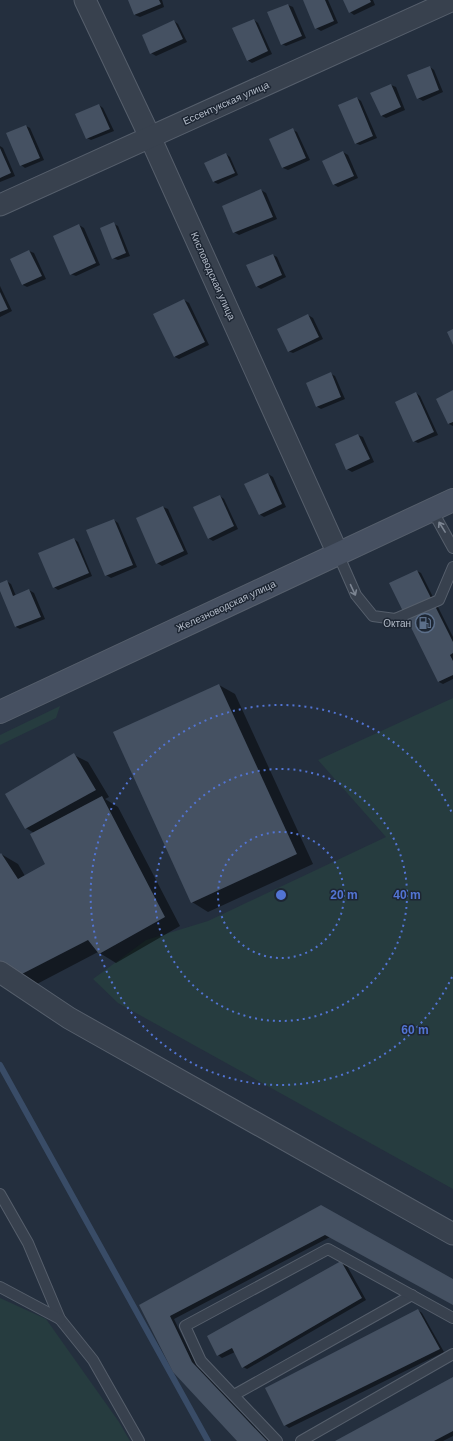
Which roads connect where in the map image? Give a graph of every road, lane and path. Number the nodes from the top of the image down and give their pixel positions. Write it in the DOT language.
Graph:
graph roads {
  1 [pos="85,0"];
  2 [pos="453,0"];
  3 [pos="150,137"];
  4 [pos="0,205"];
  5 [pos="453,500"];
  6 [pos="424,513"];
  7 [pos="453,548"];
  8 [pos="338,554"];
  9 [pos="453,568"];
  10 [pos="0,712"];
  11 [pos="0,972"];
  12 [pos="0,1194"];
  13 [pos="453,1234"];
  14 [pos="0,1287"];
  15 [pos="412,1295"];
  16 [pos="453,1318"];
  17 [pos="60,1319"];
  18 [pos="453,1354"];
  19 [pos="234,1395"];
  20 [pos="139,1441"];
  21 [pos="277,1441"];
  22 [pos="301,1441"];
  1 -- 3 [label="street, Кисловодская улица"];
  2 -- 3 [label="street, Ессентукская улица"];
  3 -- 4 [label="street, Ессентукская улица"];
  3 -- 8 [label="street, Кисловодская улица"];
  5 -- 6 [label="main road, Железноводская улица"];
  7 -- 6 [label="lane, one-way"];
  6 -- 8 [label="main road, Железноводская улица"];
  8 -- 9 [label="lane, one-way"];
  8 -- 10 [label="main road, Железноводская улица"];
  11 -- 13 [label="street"];
  12 -- 17 [label="lane"];
  14 -- 17 [label="lane"];
  15 -- 16 [label="lane"];
  15 -- 19 [label="lane"];
  15 -- 19 [label="lane"];
  17 -- 20 [label="lane"];
  18 -- 22 [label="lane"];
  19 -- 21 [label="lane"];
}
